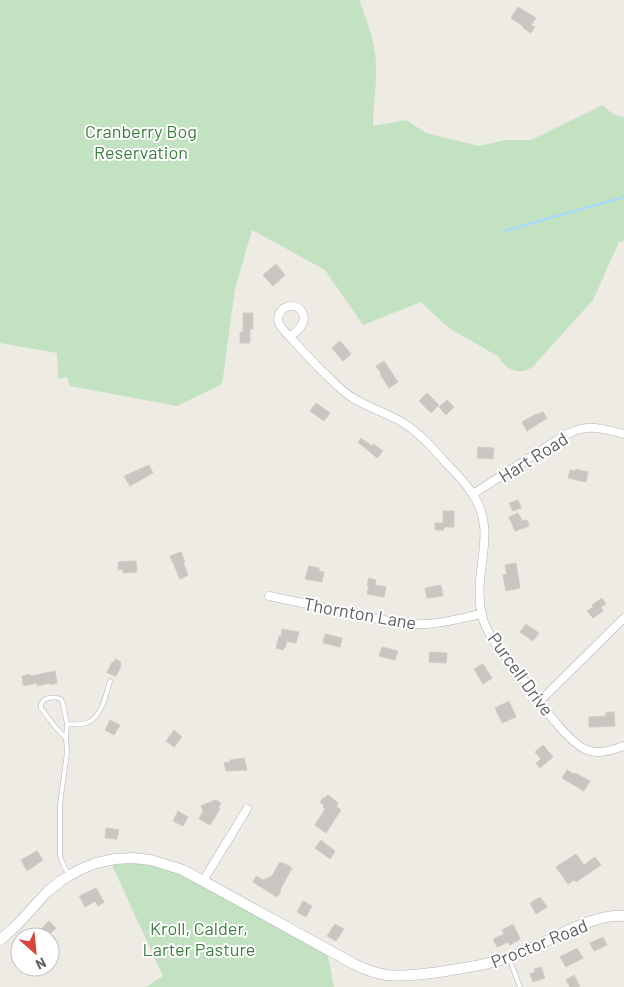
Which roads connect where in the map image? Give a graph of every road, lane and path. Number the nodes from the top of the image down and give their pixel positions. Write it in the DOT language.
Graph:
graph roads {
  1 [pos="290,337"];
  2 [pos="624,434"];
  3 [pos="473,494"];
  4 [pos="269,596"];
  5 [pos="482,614"];
  6 [pos="624,618"];
  7 [pos="110,681"];
  8 [pos="540,701"];
  9 [pos="67,724"];
  10 [pos="66,738"];
  11 [pos="624,746"];
  12 [pos="247,809"];
  13 [pos="69,876"];
  14 [pos="203,881"];
  15 [pos="624,916"];
  16 [pos="0,940"];
  17 [pos="509,958"];
  18 [pos="520,987"];
  1 -- 3 [label="street, Purcell Drive"];
  2 -- 3 [label="street, Hart Road"];
  3 -- 5 [label="street, Purcell Drive"];
  4 -- 5 [label="street, Thornton Lane"];
  5 -- 8 [label="street, Purcell Drive"];
  6 -- 8 [label="street"];
  7 -- 9 [label="lane"];
  8 -- 11 [label="street, Purcell Drive"];
  9 -- 10 [label="lane"];
  9 -- 10 [label="lane"];
  10 -- 13 [label="lane"];
  12 -- 14 [label="street"];
  13 -- 14 [label="main road, Proctor Road"];
  13 -- 16 [label="main road, Proctor Road"];
  14 -- 17 [label="main road, Proctor Road"];
  15 -- 17 [label="main road, Proctor Road"];
  17 -- 18 [label="lane"];
}
